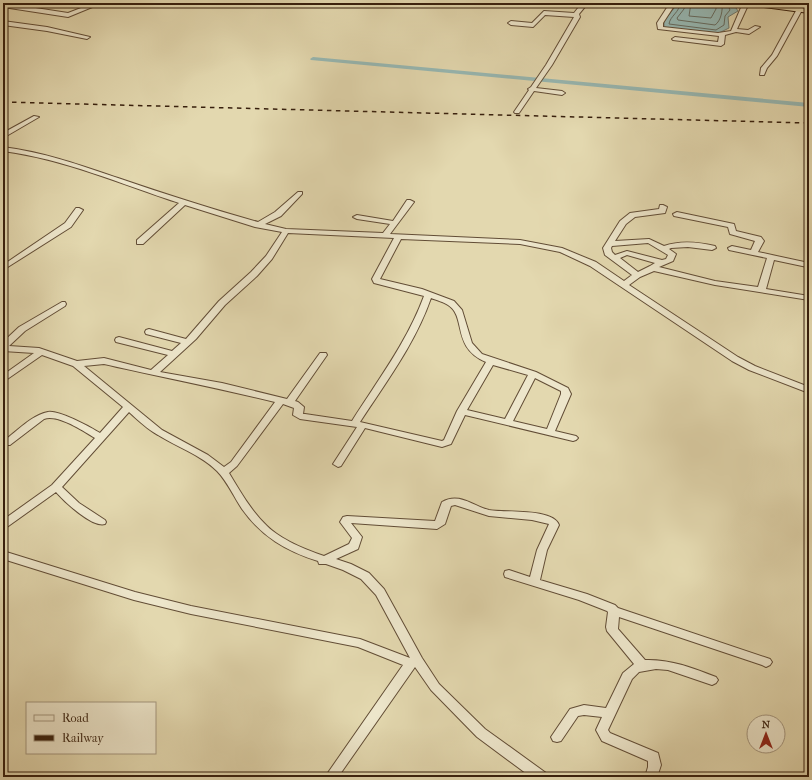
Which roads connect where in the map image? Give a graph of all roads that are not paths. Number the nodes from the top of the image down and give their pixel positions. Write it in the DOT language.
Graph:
graph roads {
  1 [pos="17,3"];
  2 [pos="99,3"];
  3 [pos="585,3"];
  4 [pos="672,3"];
  5 [pos="746,3"];
  6 [pos="749,3"];
  7 [pos="3,5"];
  8 [pos="775,5"];
  9 [pos="10,6"];
  10 [pos="799,10"];
  11 [pos="809,11"];
  12 [pos="576,15"];
  13 [pos="3,23"];
  14 [pos="511,23"];
  15 [pos="757,27"];
  16 [pos="734,30"];
  17 [pos="722,35"];
  18 [pos="87,37"];
  19 [pos="675,39"];
  20 [pos="762,74"];
  21 [pos="531,89"];
  22 [pos="562,93"];
  23 [pos="517,112"];
  24 [pos="36,117"];
  25 [pos="3,136"];
  26 [pos="3,149"];
  27 [pos="300,193"];
  28 [pos="184,202"];
  29 [pos="410,202"];
  30 [pos="663,207"];
  31 [pos="79,210"];
  32 [pos="677,214"];
  33 [pos="357,217"];
  34 [pos="394,223"];
  35 [pos="260,224"];
  36 [pos="286,231"];
  37 [pos="385,235"];
  38 [pos="398,237"];
  39 [pos="140,242"];
  40 [pos="610,244"];
  41 [pos="712,248"];
  42 [pos="732,248"];
  43 [pos="663,249"];
  44 [pos="753,253"];
  45 [pos="771,257"];
  46 [pos="614,258"];
  47 [pos="661,262"];
  48 [pos="807,265"];
  49 [pos="3,268"];
  50 [pos="653,268"];
  51 [pos="637,275"];
  52 [pos="624,285"];
  53 [pos="761,291"];
  54 [pos="809,298"];
  55 [pos="427,301"];
  56 [pos="62,304"];
  57 [pos="149,332"];
  58 [pos="118,340"];
  59 [pos="187,342"];
  60 [pos="3,347"];
  61 [pos="41,352"];
  62 [pos="173,354"];
  63 [pos="323,355"];
  64 [pos="491,361"];
  65 [pos="76,364"];
  66 [pos="153,373"];
  67 [pos="533,374"];
  68 [pos="3,379"];
  69 [pos="809,390"];
  70 [pos="284,402"];
  71 [pos="128,408"];
  72 [pos="462,411"];
  73 [pos="506,423"];
  74 [pos="358,424"];
  75 [pos="550,432"];
  76 [pos="100,437"];
  77 [pos="573,438"];
  78 [pos="8,443"];
  79 [pos="338,464"];
  80 [pos="223,472"];
  81 [pos="56,487"];
  82 [pos="101,522"];
  83 [pos="4,524"];
  84 [pos="3,555"];
  85 [pos="323,561"];
  86 [pos="508,574"];
  87 [pos="534,582"];
  88 [pos="614,611"];
  89 [pos="415,662"];
  90 [pos="766,662"];
  91 [pos="643,666"];
  92 [pos="712,680"];
  93 [pos="610,713"];
  94 [pos="557,737"];
  95 [pos="331,777"];
  96 [pos="541,777"];
  97 [pos="651,777"];
  1 -- 9 [label="street"];
  2 -- 9 [label="street"];
  3 -- 12 [label="street"];
  4 -- 17 [label="street"];
  5 -- 16 [label="street"];
  6 -- 8 [label="highway"];
  7 -- 9 [label="street"];
  8 -- 10 [label="highway"];
  10 -- 11 [label="highway"];
  10 -- 20 [label="street"];
  12 -- 14 [label="street"];
  12 -- 21 [label="street"];
  13 -- 18 [label="street"];
  15 -- 16 [label="street"];
  16 -- 17 [label="street"];
  17 -- 19 [label="street"];
  21 -- 22 [label="street"];
  21 -- 23 [label="street"];
  24 -- 25 [label="street"];
  26 -- 28 [label="street"];
  27 -- 35 [label="street"];
  28 -- 35 [label="street"];
  28 -- 39 [label="street"];
  29 -- 34 [label="street"];
  30 -- 40 [label="street"];
  31 -- 49 [label="street"];
  32 -- 44 [label="street"];
  33 -- 34 [label="street"];
  34 -- 37 [label="street"];
  35 -- 36 [label="street"];
  36 -- 37 [label="street"];
  36 -- 59 [label="street"];
  37 -- 38 [label="street"];
  38 -- 52 [label="street"];
  38 -- 55 [label="street"];
  40 -- 43 [label="street"];
  40 -- 46 [label="street"];
  41 -- 43 [label="street"];
  42 -- 44 [label="street"];
  43 -- 47 [label="street"];
  44 -- 45 [label="street"];
  45 -- 48 [label="street"];
  45 -- 53 [label="street"];
  46 -- 47 [label="street"];
  46 -- 51 [label="street"];
  47 -- 50 [label="street"];
  50 -- 51 [label="street"];
  50 -- 53 [label="street"];
  51 -- 52 [label="street"];
  52 -- 69 [label="street"];
  53 -- 54 [label="street"];
  55 -- 64 [label="street"];
  55 -- 74 [label="street"];
  56 -- 60 [label="street"];
  57 -- 59 [label="street"];
  58 -- 62 [label="street"];
  59 -- 62 [label="street"];
  60 -- 61 [label="street"];
  61 -- 65 [label="street"];
  61 -- 68 [label="street"];
  62 -- 66 [label="street"];
  63 -- 70 [label="street"];
  64 -- 67 [label="street"];
  64 -- 72 [label="street"];
  65 -- 66 [label="street"];
  65 -- 71 [label="street"];
  66 -- 70 [label="street"];
  67 -- 73 [label="street"];
  67 -- 75 [label="street"];
  70 -- 74 [label="street"];
  70 -- 80 [label="street"];
  71 -- 76 [label="street"];
  71 -- 80 [label="street"];
  72 -- 73 [label="street"];
  72 -- 74 [label="street"];
  73 -- 75 [label="street"];
  74 -- 79 [label="street"];
  75 -- 77 [label="street"];
  76 -- 78 [label="street"];
  76 -- 81 [label="street"];
  80 -- 85 [label="street"];
  81 -- 82 [label="street"];
  81 -- 83 [label="street"];
  84 -- 89 [label="street"];
  85 -- 87 [label="street"];
  85 -- 89 [label="street"];
  86 -- 87 [label="street"];
  87 -- 88 [label="street"];
  88 -- 90 [label="street"];
  88 -- 91 [label="street"];
  89 -- 95 [label="street"];
  89 -- 96 [label="street"];
  91 -- 92 [label="street"];
  91 -- 93 [label="street"];
  93 -- 94 [label="street"];
  93 -- 97 [label="street"];
}
